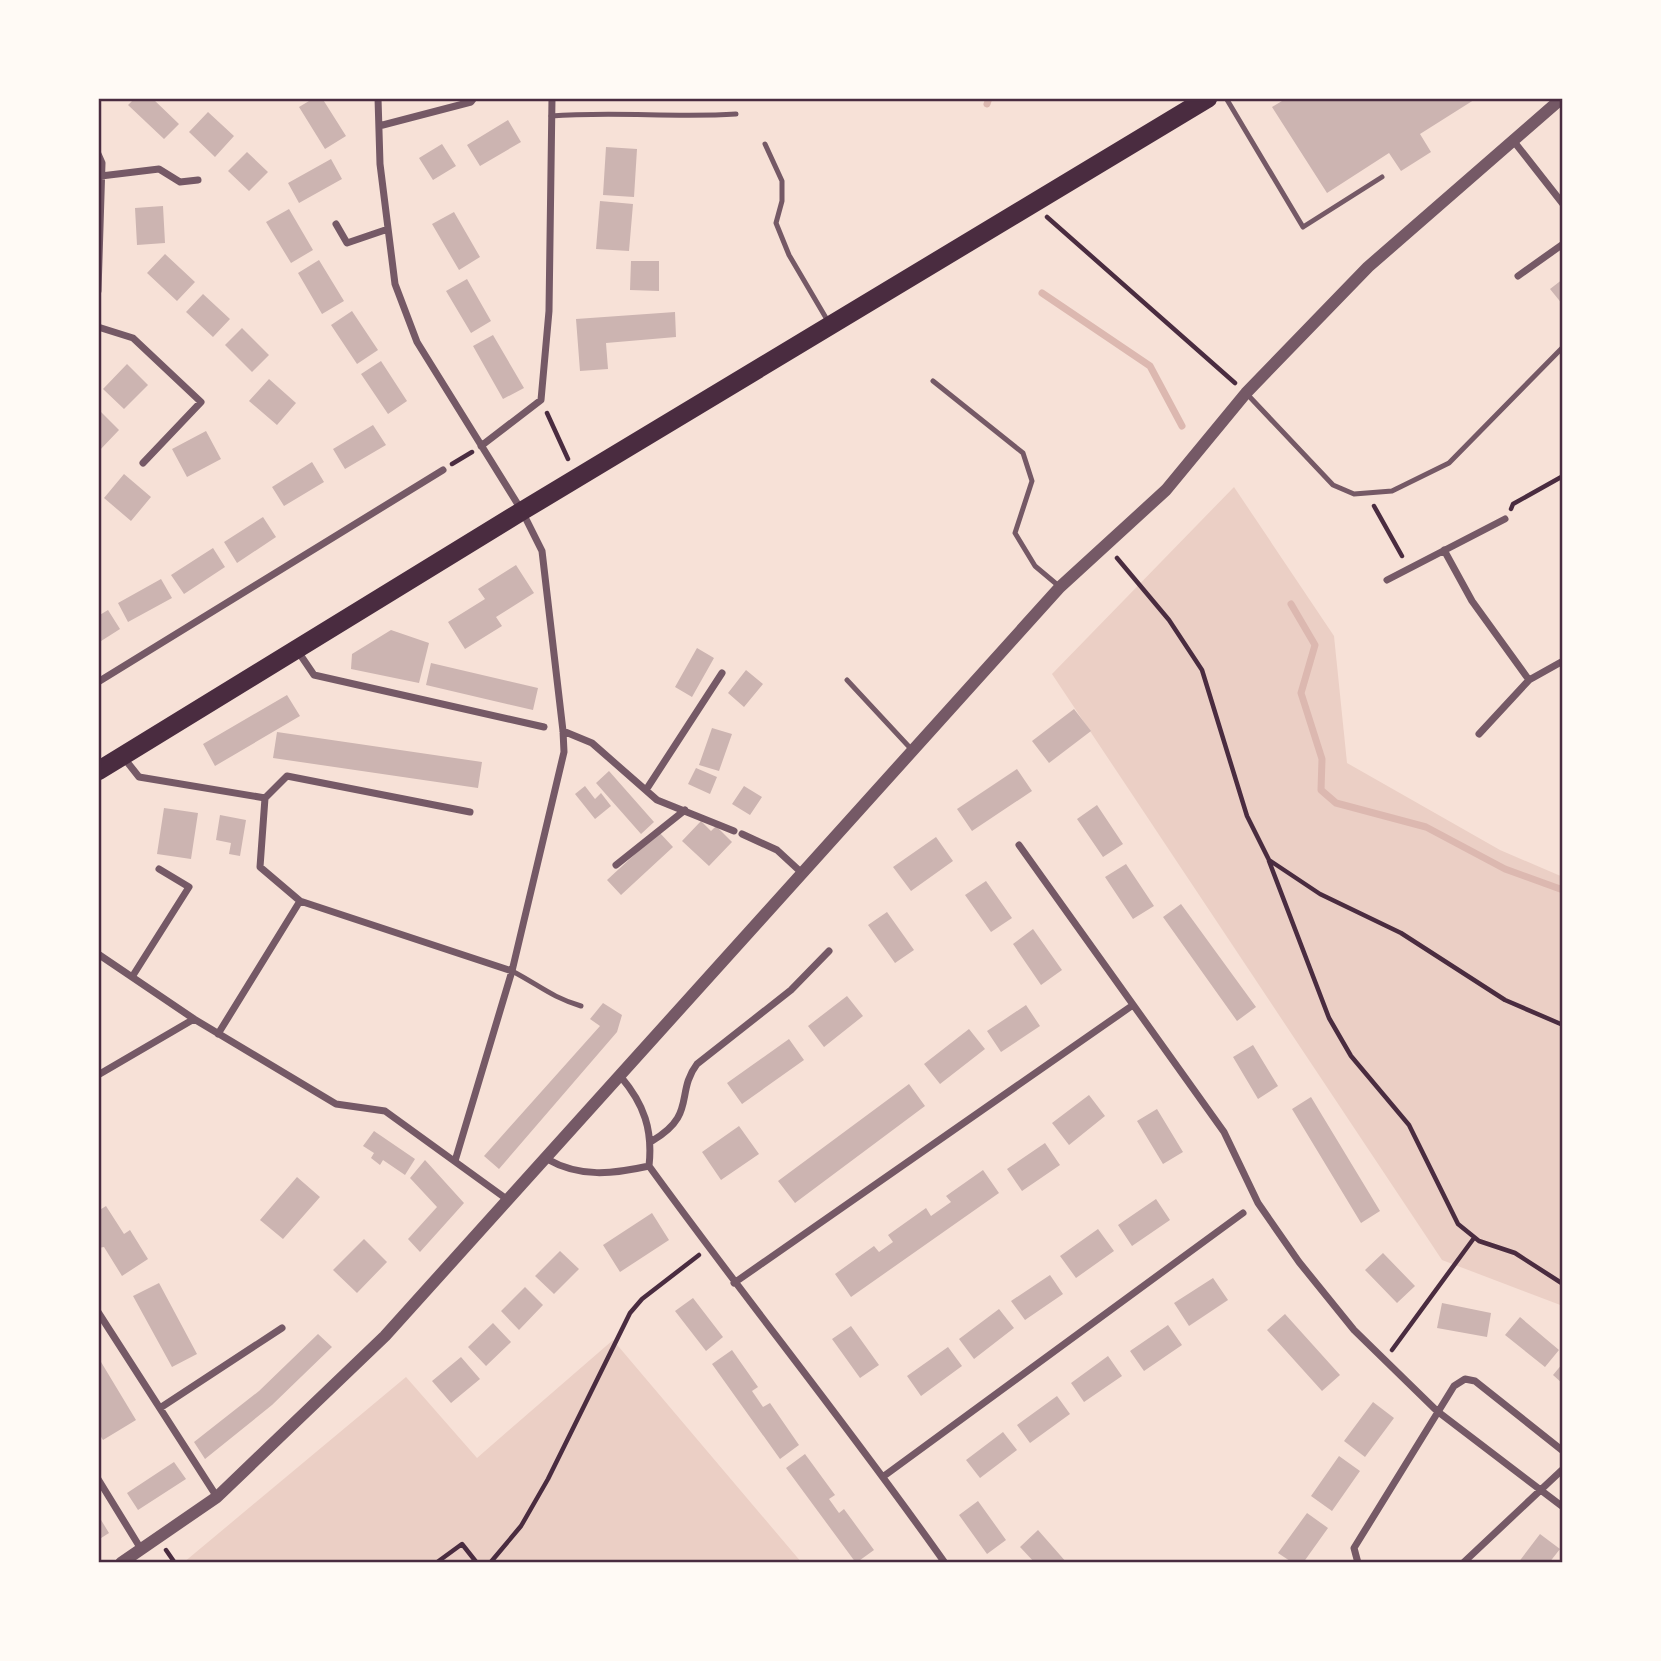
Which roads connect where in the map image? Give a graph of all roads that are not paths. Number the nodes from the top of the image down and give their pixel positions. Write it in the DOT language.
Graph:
graph roads {
  1 [pos="377,98"];
  2 [pos="474,98"];
  3 [pos="552,98"];
  4 [pos="1208,98"];
  5 [pos="1226,98"];
  6 [pos="1562,98"];
  7 [pos="736,114"];
  8 [pos="551,116"];
  9 [pos="379,126"];
  10 [pos="1512,139"];
  11 [pos="765,144"];
  12 [pos="98,153"];
  13 [pos="101,176"];
  14 [pos="1382,177"];
  15 [pos="198,180"];
  16 [pos="1563,204"];
  17 [pos="336,224"];
  18 [pos="388,229"];
  19 [pos="1563,244"];
  20 [pos="1518,276"];
  21 [pos="98,291"];
  22 [pos="831,326"];
  23 [pos="98,327"];
  24 [pos="1563,348"];
  25 [pos="933,381"];
  26 [pos="1246,393"];
  27 [pos="481,446"];
  28 [pos="143,463"];
  29 [pos="443,470"];
  30 [pos="522,511"];
  31 [pos="1505,519"];
  32 [pos="1444,550"];
  33 [pos="1387,580"];
  34 [pos="1060,587"];
  35 [pos="297,650"];
  36 [pos="1563,661"];
  37 [pos="722,673"];
  38 [pos="847,680"];
  39 [pos="1529,681"];
  40 [pos="98,682"];
  41 [pos="544,727"];
  42 [pos="563,731"];
  43 [pos="1479,734"];
  44 [pos="913,751"];
  45 [pos="123,756"];
  46 [pos="98,771"];
  47 [pos="646,790"];
  48 [pos="265,798"];
  49 [pos="685,810"];
  50 [pos="470,812"];
  51 [pos="1019,845"];
  52 [pos="616,865"];
  53 [pos="159,869"];
  54 [pos="803,874"];
  55 [pos="300,901"];
  56 [pos="829,951"];
  57 [pos="98,954"];
  58 [pos="512,971"];
  59 [pos="132,977"];
  60 [pos="1133,1005"];
  61 [pos="582,1006"];
  62 [pos="194,1019"];
  63 [pos="218,1034"];
  64 [pos="98,1075"];
  65 [pos="621,1077"];
  66 [pos="652,1141"];
  67 [pos="547,1159"];
  68 [pos="455,1161"];
  69 [pos="649,1166"];
  70 [pos="509,1201"];
  71 [pos="1242,1213"];
  72 [pos="734,1283"];
  73 [pos="98,1312"];
  74 [pos="282,1328"];
  75 [pos="160,1408"];
  76 [pos="1437,1411"];
  77 [pos="1563,1451"];
  78 [pos="1563,1469"];
  79 [pos="884,1476"];
  80 [pos="98,1479"];
  81 [pos="1539,1490"];
  82 [pos="217,1497"];
  83 [pos="1563,1507"];
  84 [pos="141,1549"];
  85 [pos="121,1563"];
  86 [pos="946,1563"];
  87 [pos="1358,1563"];
  88 [pos="1463,1563"];
  1 -- 9 [label="street"];
  2 -- 9 [label="street"];
  3 -- 8 [label="street"];
  4 -- 22 [label="highway"];
  5 -- 14 [label="lane"];
  6 -- 10 [label="street"];
  7 -- 8 [label="lane"];
  8 -- 27 [label="street"];
  9 -- 18 [label="street"];
  10 -- 16 [label="street"];
  10 -- 26 [label="street"];
  11 -- 22 [label="lane"];
  12 -- 13 [label="street"];
  13 -- 15 [label="street"];
  13 -- 21 [label="street"];
  17 -- 18 [label="street"];
  18 -- 27 [label="street"];
  19 -- 20 [label="street"];
  22 -- 30 [label="highway"];
  23 -- 28 [label="street"];
  24 -- 26 [label="lane"];
  25 -- 34 [label="lane"];
  26 -- 34 [label="street"];
  27 -- 30 [label="street"];
  29 -- 40 [label="street"];
  30 -- 35 [label="highway"];
  30 -- 42 [label="street"];
  31 -- 32 [label="street"];
  32 -- 33 [label="street"];
  32 -- 39 [label="street"];
  34 -- 44 [label="street"];
  35 -- 41 [label="street"];
  35 -- 45 [label="highway"];
  36 -- 39 [label="street"];
  37 -- 47 [label="street"];
  38 -- 44 [label="lane"];
  39 -- 43 [label="street"];
  42 -- 47 [label="street"];
  42 -- 58 [label="street"];
  44 -- 54 [label="street"];
  45 -- 46 [label="highway"];
  45 -- 48 [label="street"];
  47 -- 49 [label="street"];
  48 -- 50 [label="street"];
  48 -- 55 [label="street"];
  49 -- 52 [label="street"];
  49 -- 54 [label="street"];
  51 -- 60 [label="street"];
  53 -- 59 [label="street"];
  54 -- 65 [label="street"];
  55 -- 58 [label="street"];
  55 -- 63 [label="street"];
  56 -- 66 [label="street"];
  57 -- 59 [label="street"];
  58 -- 61 [label="lane"];
  58 -- 68 [label="street"];
  59 -- 62 [label="street"];
  60 -- 72 [label="street"];
  60 -- 76 [label="street"];
  62 -- 63 [label="street"];
  62 -- 64 [label="street"];
  63 -- 68 [label="street"];
  65 -- 66 [label="street"];
  65 -- 67 [label="street"];
  66 -- 69 [label="street"];
  67 -- 69 [label="street"];
  67 -- 70 [label="street"];
  68 -- 70 [label="street"];
  69 -- 72 [label="street"];
  70 -- 82 [label="street"];
  71 -- 79 [label="street"];
  72 -- 79 [label="street"];
  73 -- 75 [label="street"];
  74 -- 75 [label="street"];
  75 -- 82 [label="street"];
  76 -- 77 [label="street"];
  76 -- 81 [label="street"];
  76 -- 87 [label="street"];
  78 -- 81 [label="street"];
  79 -- 86 [label="street"];
  80 -- 84 [label="street"];
  81 -- 83 [label="street"];
  81 -- 88 [label="street"];
  82 -- 84 [label="street"];
  84 -- 85 [label="street"];
}
